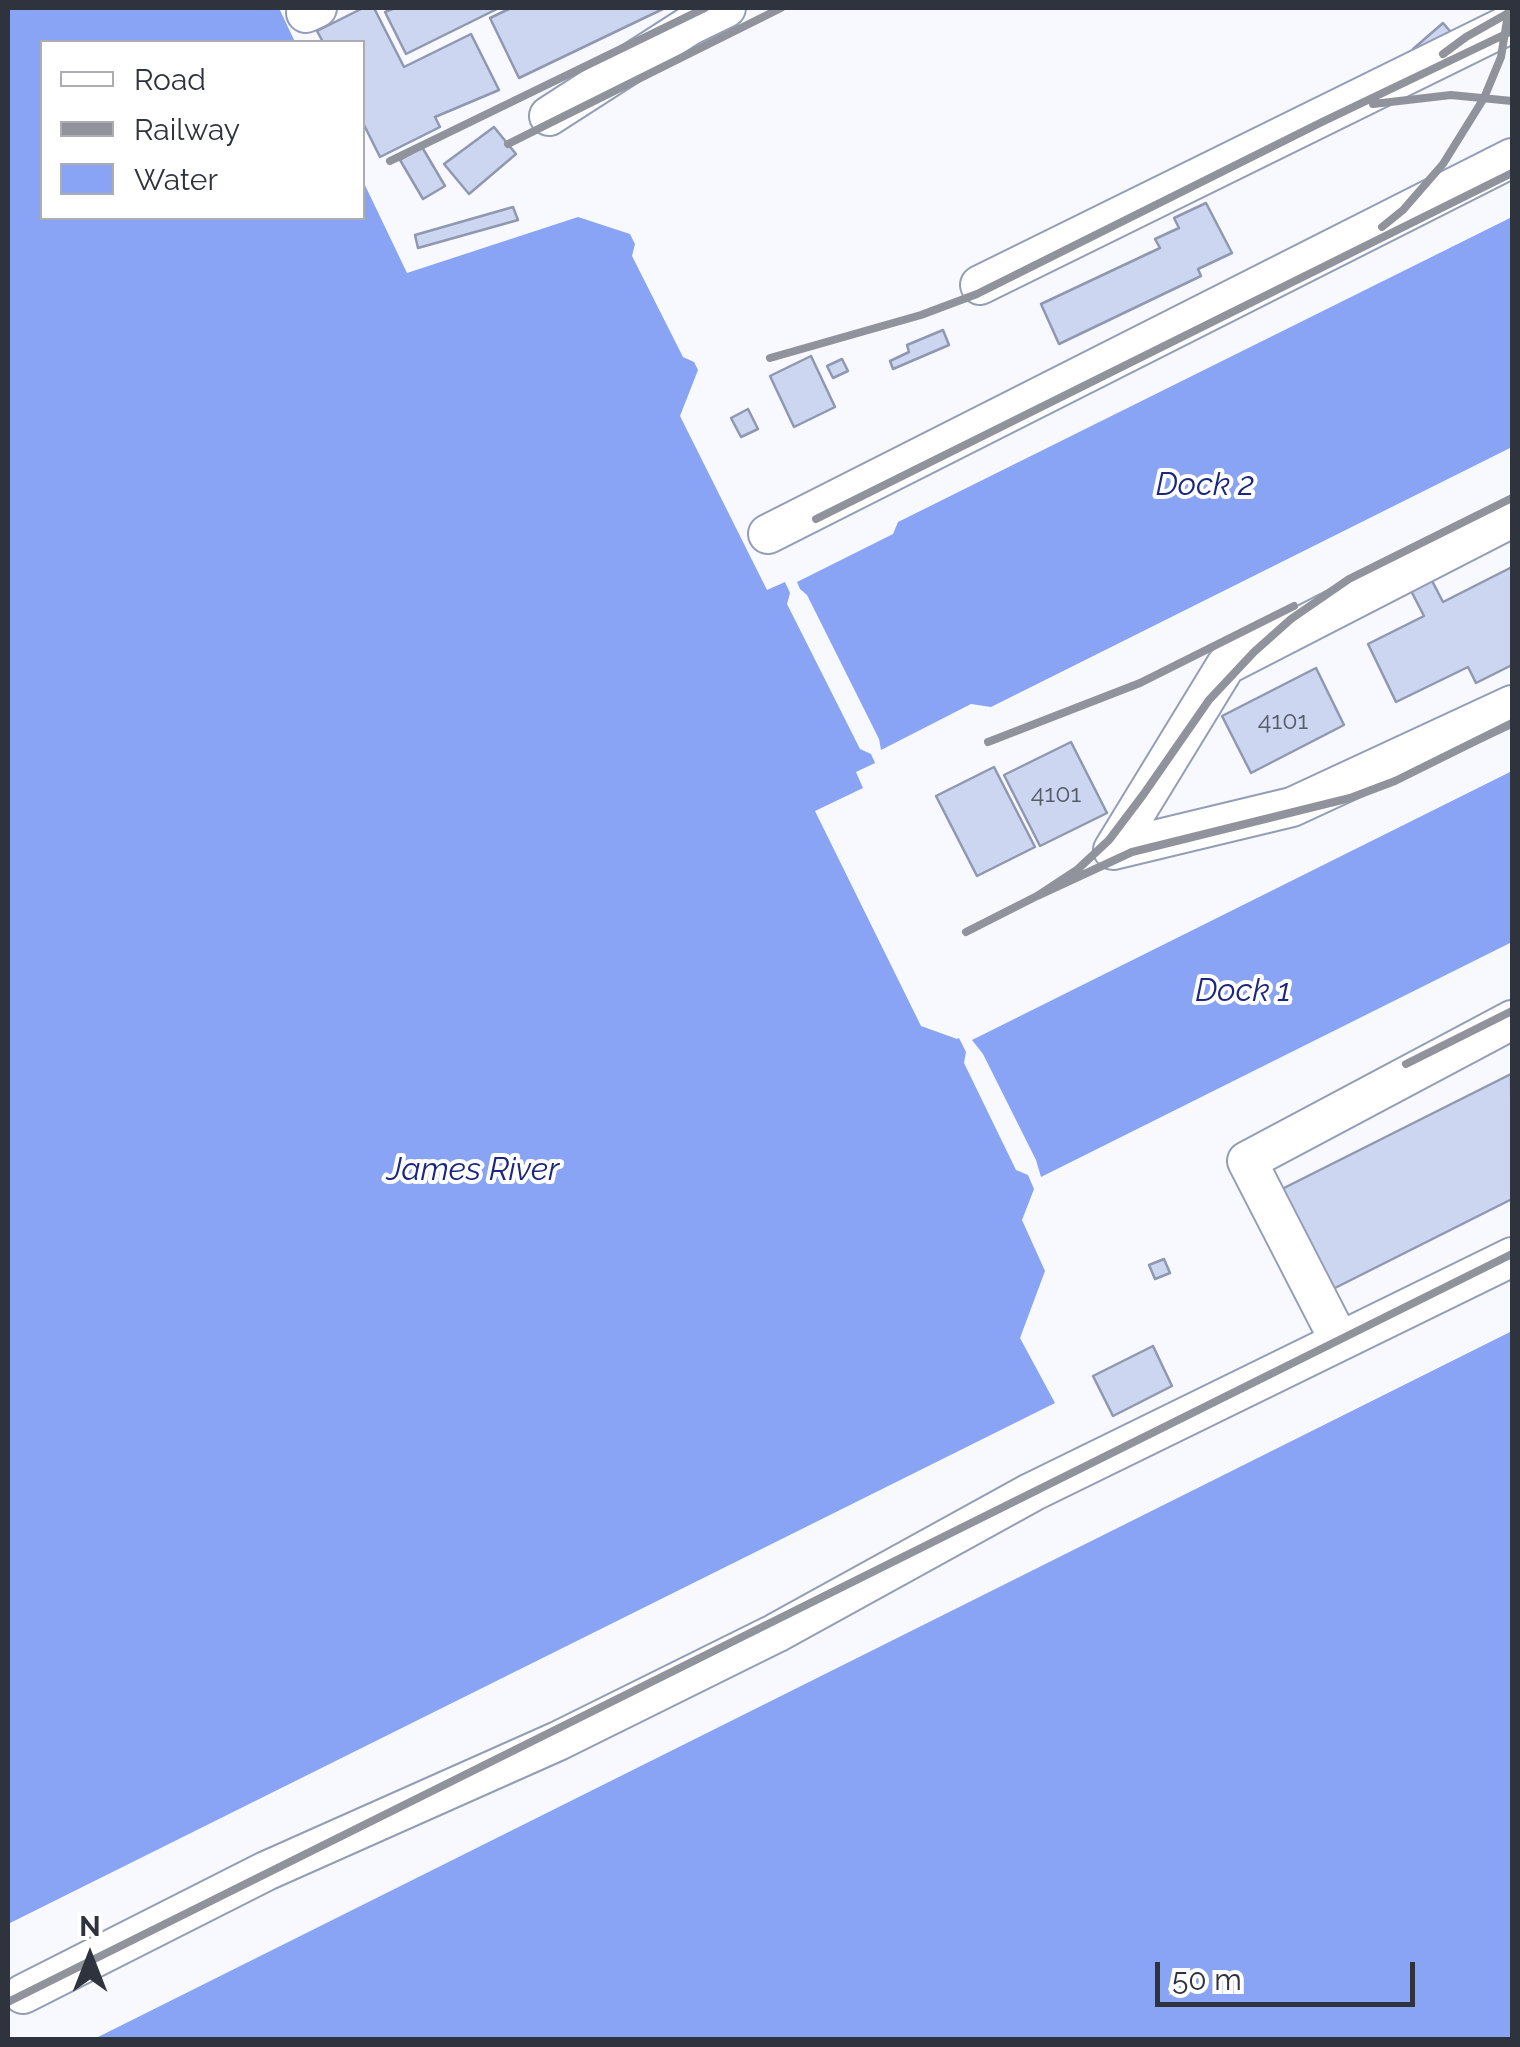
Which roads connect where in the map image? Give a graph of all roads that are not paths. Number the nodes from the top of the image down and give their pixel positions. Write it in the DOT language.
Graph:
graph roads {
  1 [pos="726,8"];
  2 [pos="1512,24"];
  3 [pos="548,116"];
  4 [pos="1512,158"];
  5 [pos="980,286"];
  6 [pos="1512,518"];
  7 [pos="768,534"];
  8 [pos="1512,705"];
  9 [pos="1512,1020"];
  10 [pos="1512,1258"];
  11 [pos="1339,1340"];
  12 [pos="23,1994"];
  1 -- 3 [label="lane"];
  2 -- 5 [label="lane"];
  4 -- 7 [label="lane"];
  6 -- 8 [label="lane"];
  9 -- 11 [label="lane"];
  10 -- 11 [label="lane"];
  11 -- 12 [label="lane"];
}
